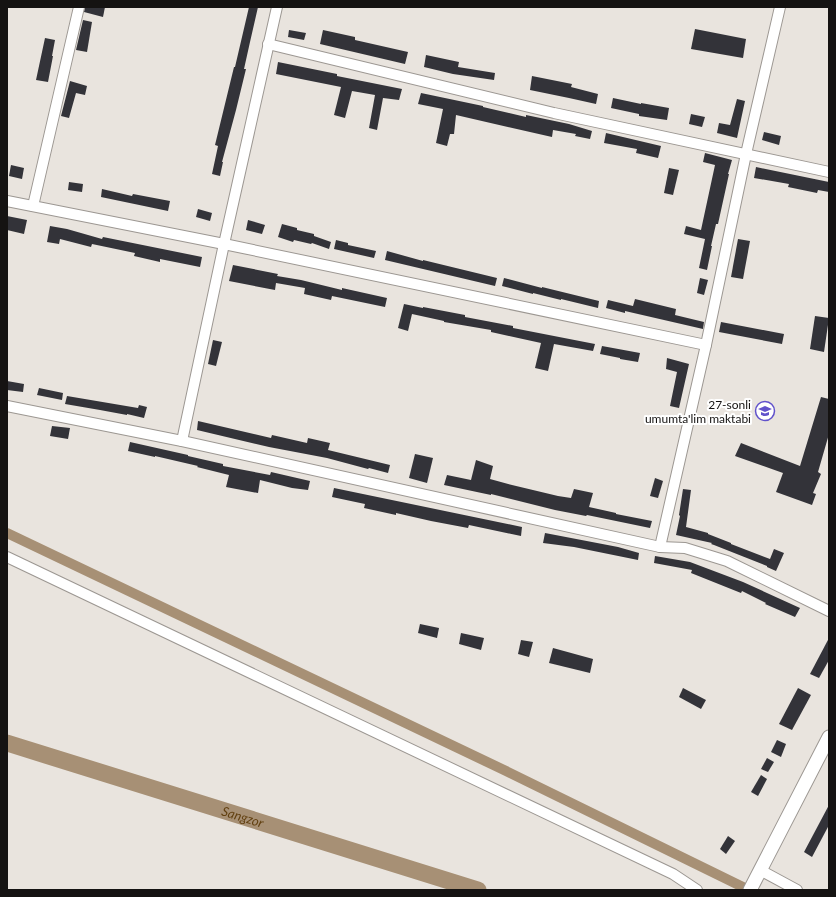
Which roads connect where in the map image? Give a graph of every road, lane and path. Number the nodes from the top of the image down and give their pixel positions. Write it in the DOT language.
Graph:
graph roads {
  1 [pos="79,7"];
  2 [pos="277,7"];
  3 [pos="780,7"];
  4 [pos="268,44"];
  5 [pos="746,154"];
  6 [pos="829,172"];
  7 [pos="7,201"];
  8 [pos="33,206"];
  9 [pos="224,244"];
  10 [pos="706,345"];
  11 [pos="7,406"];
  12 [pos="182,441"];
  13 [pos="660,547"];
  14 [pos="7,557"];
  15 [pos="829,611"];
  16 [pos="829,737"];
  17 [pos="758,873"];
  18 [pos="697,890"];
  19 [pos="750,890"];
  20 [pos="797,890"];
  1 -- 8 [label="street"];
  2 -- 4 [label="street"];
  3 -- 5 [label="street"];
  4 -- 5 [label="street"];
  4 -- 9 [label="street"];
  5 -- 6 [label="street"];
  5 -- 10 [label="street"];
  7 -- 8 [label="street"];
  8 -- 9 [label="street"];
  9 -- 10 [label="street"];
  9 -- 12 [label="street"];
  10 -- 13 [label="street"];
  11 -- 12 [label="street"];
  12 -- 13 [label="street"];
  13 -- 15 [label="street"];
  14 -- 18 [label="street"];
  16 -- 17 [label="main road"];
  17 -- 19 [label="main road"];
  17 -- 20 [label="street"];
}
